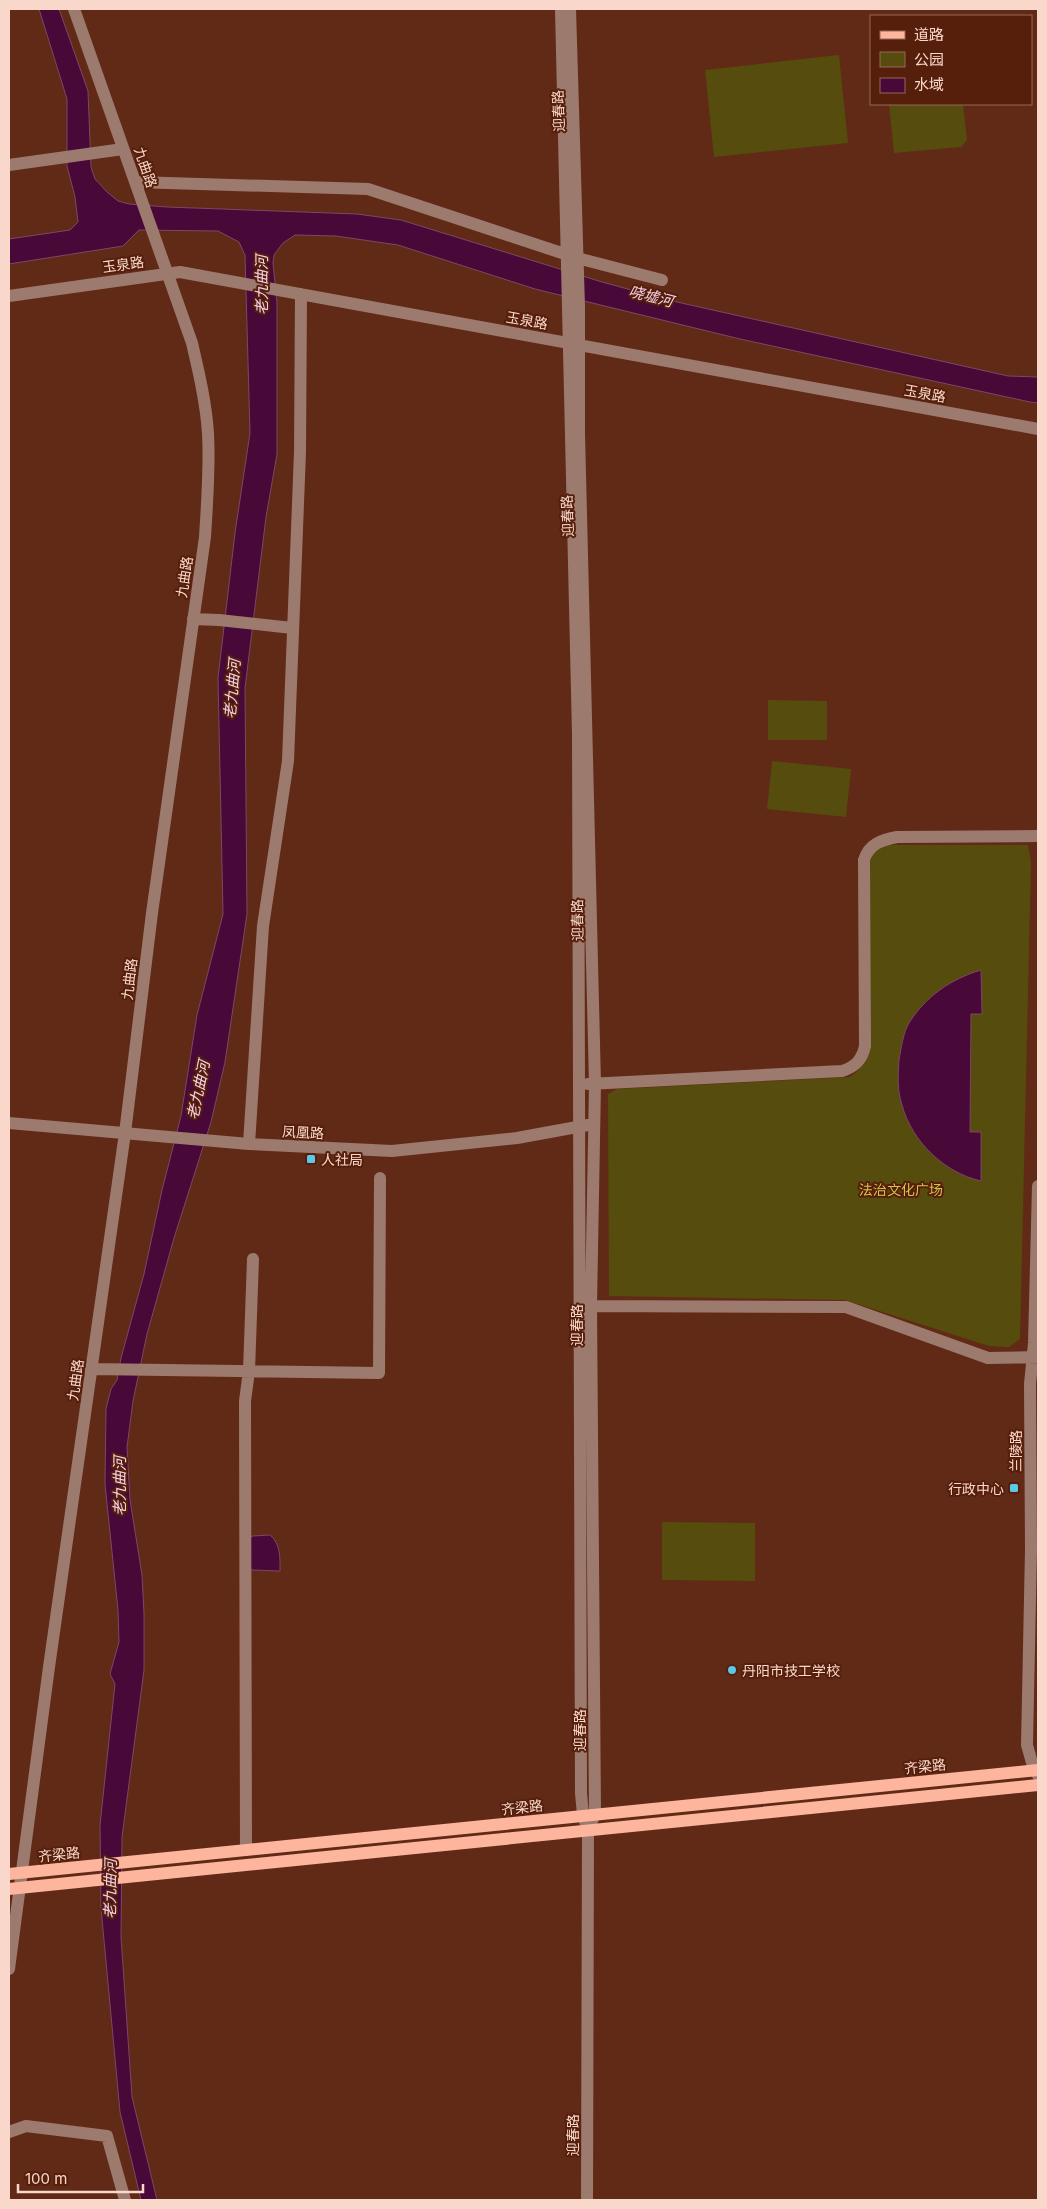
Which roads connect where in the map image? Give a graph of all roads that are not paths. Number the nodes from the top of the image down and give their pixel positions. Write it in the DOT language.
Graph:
graph roads {
  1 [pos="74,9"];
  2 [pos="561,9"];
  3 [pos="570,9"];
  4 [pos="123,149"];
  5 [pos="9,165"];
  6 [pos="135,182"];
  7 [pos="572,261"];
  8 [pos="167,272"];
  9 [pos="662,280"];
  10 [pos="300,294"];
  11 [pos="9,296"];
  12 [pos="574,344"];
  13 [pos="1038,429"];
  14 [pos="192,619"];
  15 [pos="292,628"];
  16 [pos="1038,836"];
  17 [pos="595,1084"];
  18 [pos="580,1085"];
  19 [pos="9,1123"];
  20 [pos="596,1123"];
  21 [pos="580,1126"];
  22 [pos="125,1133"];
  23 [pos="248,1144"];
  24 [pos="380,1178"];
  25 [pos="1038,1186"];
  26 [pos="253,1259"];
  27 [pos="585,1306"];
  28 [pos="1036,1357"];
  29 [pos="91,1369"];
  30 [pos="249,1371"];
  31 [pos="1037,1771"];
  32 [pos="1038,1785"];
  33 [pos="589,1815"];
  34 [pos="588,1830"];
  35 [pos="334,1841"];
  36 [pos="246,1850"];
  37 [pos="334,1856"];
  38 [pos="22,1873"];
  39 [pos="9,1874"];
  40 [pos="14,1888"];
  41 [pos="9,1969"];
  42 [pos="9,2132"];
  43 [pos="125,2200"];
  44 [pos="587,2200"];
  1 -- 4 [label="street, 九曲路"];
  2 -- 7 [label="street, 迎春路"];
  3 -- 7 [label="street, 迎春路"];
  4 -- 5 [label="street"];
  4 -- 6 [label="street, 九曲路"];
  6 -- 7 [label="street"];
  6 -- 8 [label="street, 九曲路"];
  7 -- 9 [label="street"];
  7 -- 12 [label="street, 迎春路"];
  8 -- 10 [label="street, 玉泉路"];
  8 -- 11 [label="street, 玉泉路"];
  8 -- 14 [label="street, 九曲路"];
  10 -- 12 [label="street, 玉泉路"];
  10 -- 15 [label="street"];
  12 -- 13 [label="street, 玉泉路"];
  12 -- 17 [label="street, 迎春路"];
  12 -- 18 [label="street, 迎春路"];
  14 -- 15 [label="street"];
  14 -- 22 [label="street, 九曲路"];
  15 -- 23 [label="street"];
  16 -- 17 [label="street"];
  17 -- 18 [label="street"];
  17 -- 20 [label="street, 迎春路"];
  18 -- 21 [label="street, 迎春路"];
  19 -- 22 [label="street, 凤凰路"];
  20 -- 21 [label="street, 凤凰路"];
  20 -- 27 [label="street, 迎春路"];
  21 -- 23 [label="street, 凤凰路"];
  21 -- 27 [label="street, 迎春路"];
  22 -- 23 [label="street, 凤凰路"];
  22 -- 29 [label="street, 九曲路"];
  24 -- 30 [label="street"];
  25 -- 28 [label="street, 兰陵路"];
  26 -- 30 [label="street"];
  27 -- 28 [label="street"];
  27 -- 33 [label="street, 迎春路"];
  28 -- 31 [label="street, 兰陵路"];
  29 -- 30 [label="street"];
  29 -- 38 [label="street, 九曲路"];
  30 -- 36 [label="street"];
  31 -- 33 [label="main road, 齐梁路"];
  32 -- 34 [label="main road"];
  33 -- 34 [label="street, 迎春路"];
  33 -- 35 [label="main road, 齐梁路"];
  34 -- 37 [label="main road"];
  34 -- 44 [label="street, 迎春路"];
  35 -- 36 [label="main road, 齐梁路"];
  35 -- 37 [label="main road"];
  36 -- 38 [label="main road, 齐梁路"];
  37 -- 40 [label="main road"];
  38 -- 39 [label="main road, 齐梁路"];
  38 -- 40 [label="street, 九曲路"];
  40 -- 41 [label="street, 九曲路"];
  42 -- 43 [label="street"];
}
